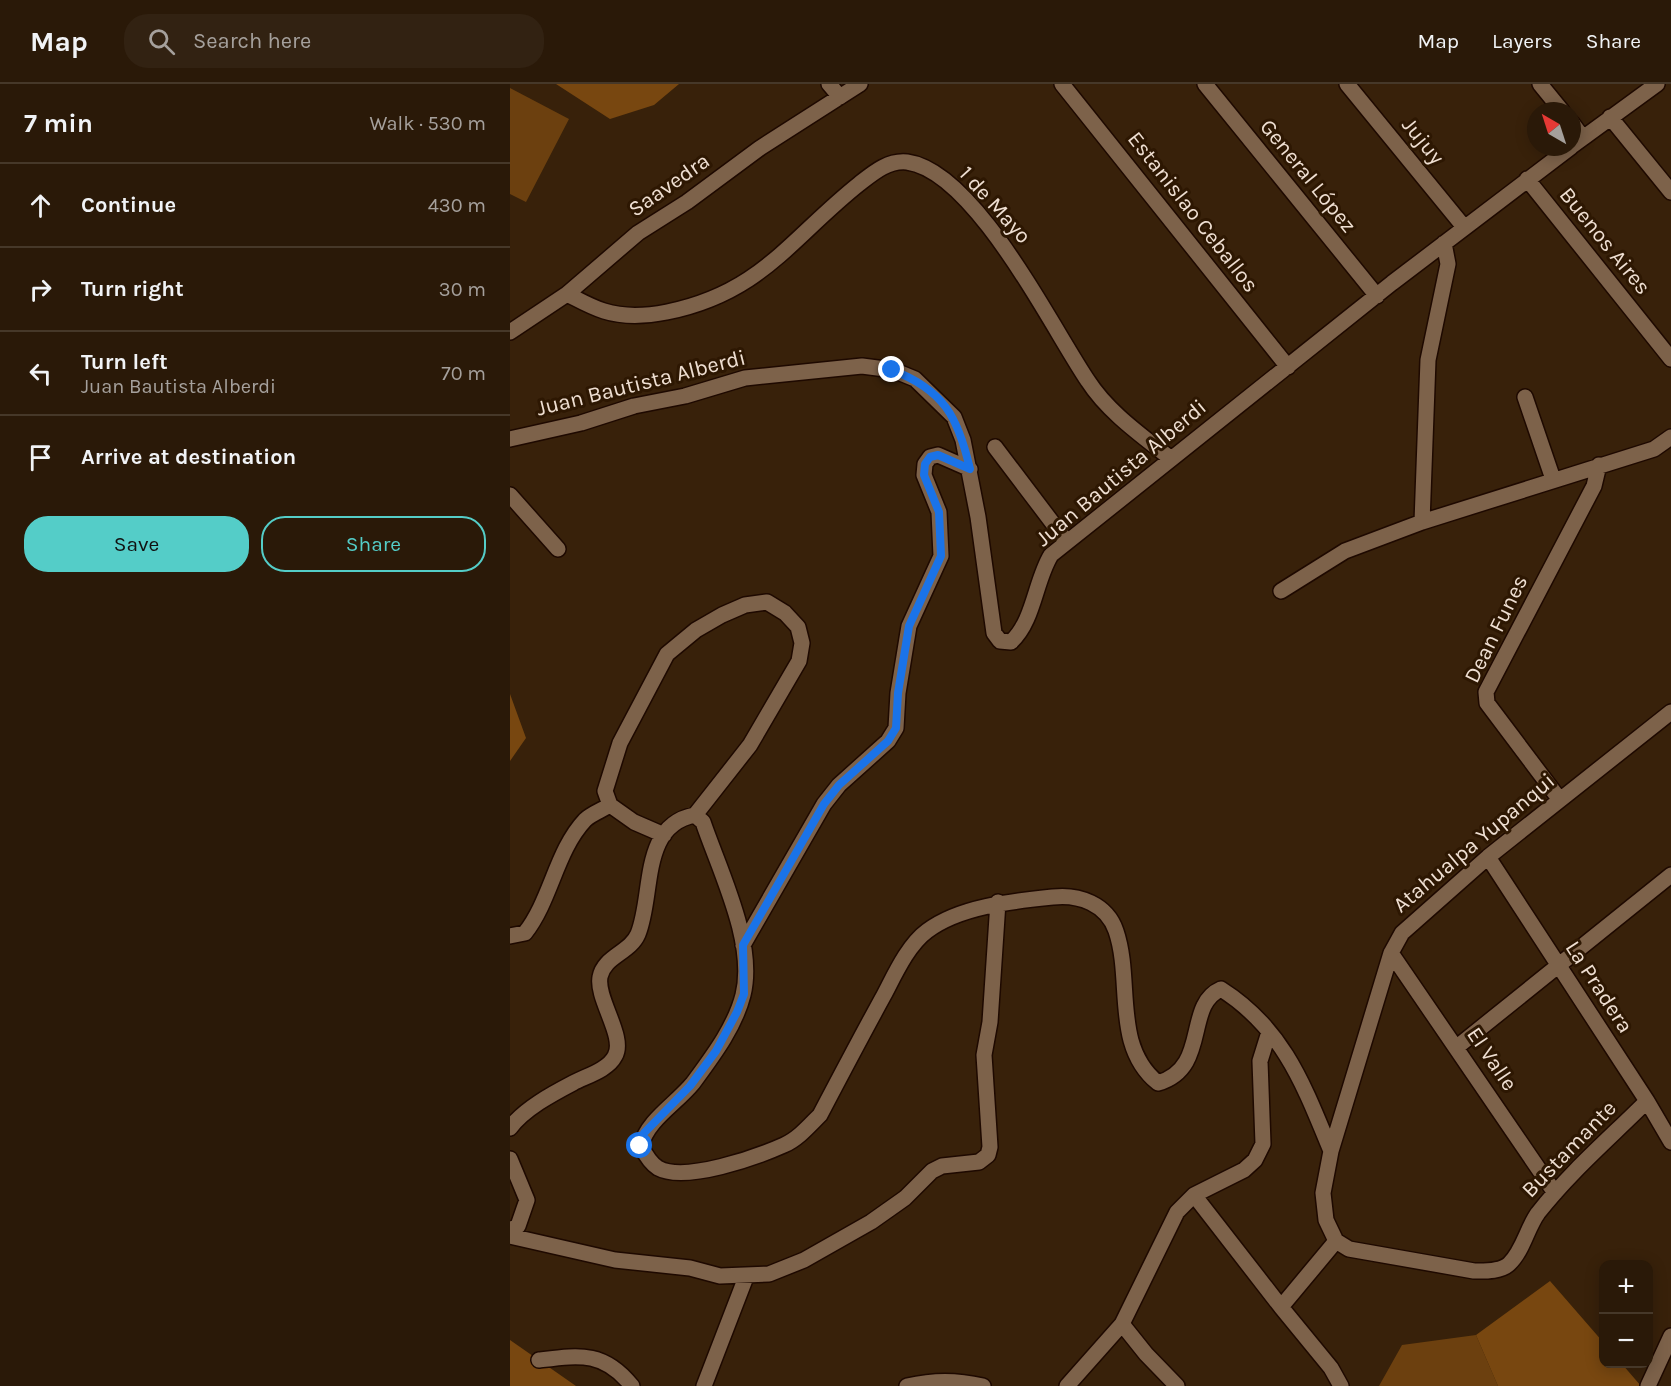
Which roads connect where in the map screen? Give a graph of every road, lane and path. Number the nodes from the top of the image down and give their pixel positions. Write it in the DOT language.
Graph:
graph roads {
  1 [pos="829,84"];
  2 [pos="860,84"];
  3 [pos="1062,84"];
  4 [pos="1205,84"];
  5 [pos="1347,84"];
  6 [pos="1540,84"];
  7 [pos="1657,84"];
  8 [pos="840,97"];
  9 [pos="1555,102"];
  10 [pos="1610,117"];
  11 [pos="1581,139"];
  12 [pos="1559,156"];
  13 [pos="1527,179"];
  14 [pos="1671,192"];
  15 [pos="1464,227"];
  16 [pos="1444,243"];
  17 [pos="567,294"];
  18 [pos="1377,296"];
  19 [pos="510,332"];
  20 [pos="1671,359"];
  21 [pos="1288,367"];
  22 [pos="1525,397"];
  23 [pos="1671,437"];
  24 [pos="510,439"];
  25 [pos="996,447"];
  26 [pos="1170,458"];
  27 [pos="1599,465"];
  28 [pos="970,469"];
  29 [pos="1553,479"];
  30 [pos="510,495"];
  31 [pos="1422,522"];
  32 [pos="1067,542"];
  33 [pos="558,549"];
  34 [pos="1281,591"];
  35 [pos="1671,712"];
  36 [pos="1560,800"];
  37 [pos="610,805"];
  38 [pos="695,815"];
  39 [pos="664,835"];
  40 [pos="1488,858"];
  41 [pos="1671,875"];
  42 [pos="998,902"];
  43 [pos="510,936"];
  44 [pos="743,945"];
  45 [pos="1391,952"];
  46 [pos="1560,967"];
  47 [pos="1269,1032"];
  48 [pos="1457,1047"];
  49 [pos="1647,1101"];
  50 [pos="510,1128"];
  51 [pos="1671,1142"];
  52 [pos="1331,1151"];
  53 [pos="510,1159"];
  54 [pos="1555,1192"];
  55 [pos="1194,1195"];
  56 [pos="510,1230"];
  57 [pos="510,1236"];
  58 [pos="1336,1241"];
  59 [pos="746,1277"];
  60 [pos="1281,1307"];
  61 [pos="1122,1324"];
  62 [pos="1671,1336"];
  63 [pos="539,1360"];
  64 [pos="632,1386"];
  65 [pos="704,1386"];
  66 [pos="907,1386"];
  67 [pos="983,1386"];
  68 [pos="1067,1386"];
  69 [pos="1177,1386"];
  70 [pos="1341,1386"];
  71 [pos="1648,1386"];
  1 -- 8 [label="street"];
  2 -- 8 [label="street, Saavedra"];
  3 -- 21 [label="street, Estanislao Ceballos"];
  4 -- 18 [label="street, General López"];
  5 -- 15 [label="street, Jujuy"];
  6 -- 9 [label="street"];
  7 -- 10 [label="street, Juan Bautista Alberdi"];
  8 -- 17 [label="street, Saavedra"];
  10 -- 11 [label="street, Juan Bautista Alberdi"];
  10 -- 14 [label="street"];
  12 -- 13 [label="street, Juan Bautista Alberdi"];
  13 -- 15 [label="street, Juan Bautista Alberdi"];
  13 -- 20 [label="street, Buenos Aires"];
  15 -- 16 [label="street, Juan Bautista Alberdi"];
  16 -- 18 [label="street, Juan Bautista Alberdi"];
  16 -- 31 [label="street"];
  17 -- 19 [label="street, Saavedra"];
  17 -- 26 [label="street, 1 de Mayo"];
  18 -- 21 [label="street, Juan Bautista Alberdi"];
  21 -- 26 [label="street, Juan Bautista Alberdi"];
  22 -- 29 [label="street"];
  23 -- 27 [label="street"];
  24 -- 28 [label="street, Juan Bautista Alberdi"];
  25 -- 32 [label="street"];
  26 -- 32 [label="street, Juan Bautista Alberdi"];
  27 -- 29 [label="street"];
  27 -- 36 [label="street, Dean Funes"];
  28 -- 32 [label="street, Juan Bautista Alberdi"];
  28 -- 44 [label="street"];
  29 -- 31 [label="street"];
  30 -- 33 [label="street"];
  31 -- 34 [label="street"];
  35 -- 36 [label="street, Atahualpa Yupanqui"];
  36 -- 40 [label="street, Atahualpa Yupanqui"];
  37 -- 38 [label="street"];
  37 -- 39 [label="street"];
  37 -- 43 [label="street"];
  38 -- 39 [label="street"];
  38 -- 44 [label="street"];
  39 -- 50 [label="street"];
  40 -- 45 [label="street, Atahualpa Yupanqui"];
  40 -- 46 [label="street, La Pradera"];
  41 -- 46 [label="street"];
  42 -- 44 [label="street"];
  42 -- 47 [label="street"];
  42 -- 59 [label="street"];
  45 -- 48 [label="street, El Valle"];
  45 -- 52 [label="street, Atahualpa Yupanqui"];
  46 -- 48 [label="street"];
  46 -- 49 [label="street, La Pradera"];
  47 -- 52 [label="street"];
  47 -- 55 [label="street"];
  48 -- 54 [label="street, El Valle"];
  49 -- 51 [label="street, La Pradera"];
  49 -- 54 [label="street, Bustamante"];
  52 -- 58 [label="street, Atahualpa Yupanqui"];
  53 -- 56 [label="street"];
  54 -- 58 [label="street, Bustamante"];
  55 -- 60 [label="street"];
  55 -- 61 [label="street"];
  57 -- 59 [label="street"];
  58 -- 60 [label="street"];
  59 -- 65 [label="street"];
  60 -- 70 [label="street"];
  61 -- 68 [label="street"];
  61 -- 69 [label="street"];
  62 -- 71 [label="street"];
  63 -- 64 [label="street"];
  66 -- 67 [label="street"];
}
